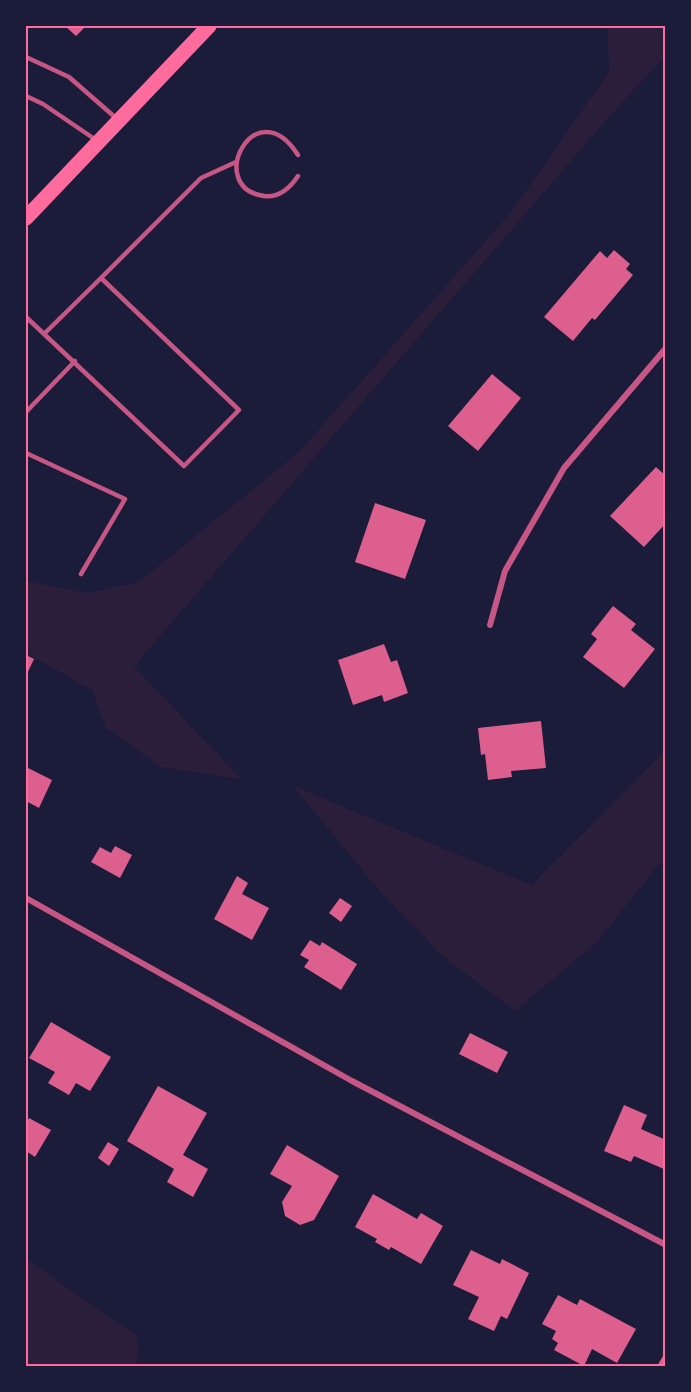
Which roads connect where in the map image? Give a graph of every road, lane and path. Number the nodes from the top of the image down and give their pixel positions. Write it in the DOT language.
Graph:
graph roads {
  1 [pos="209,26"];
  2 [pos="26,57"];
  3 [pos="26,96"];
  4 [pos="118,121"];
  5 [pos="98,142"];
  6 [pos="298,154"];
  7 [pos="236,162"];
  8 [pos="298,176"];
  9 [pos="26,218"];
  10 [pos="101,278"];
  11 [pos="26,317"];
  12 [pos="44,333"];
  13 [pos="666,348"];
  14 [pos="75,361"];
  15 [pos="26,412"];
  16 [pos="26,453"];
  17 [pos="81,574"];
  18 [pos="490,625"];
  19 [pos="26,898"];
  20 [pos="666,1245"];
  1 -- 4 [label="main road"];
  2 -- 4 [label="lane"];
  3 -- 5 [label="lane"];
  4 -- 5 [label="main road"];
  5 -- 9 [label="main road"];
  6 -- 7 [label="lane"];
  7 -- 8 [label="lane"];
  7 -- 10 [label="lane"];
  10 -- 12 [label="lane"];
  10 -- 14 [label="lane"];
  11 -- 12 [label="lane"];
  12 -- 14 [label="lane"];
  13 -- 18 [label="street"];
  14 -- 15 [label="lane"];
  16 -- 17 [label="lane"];
  19 -- 20 [label="street"];
}
